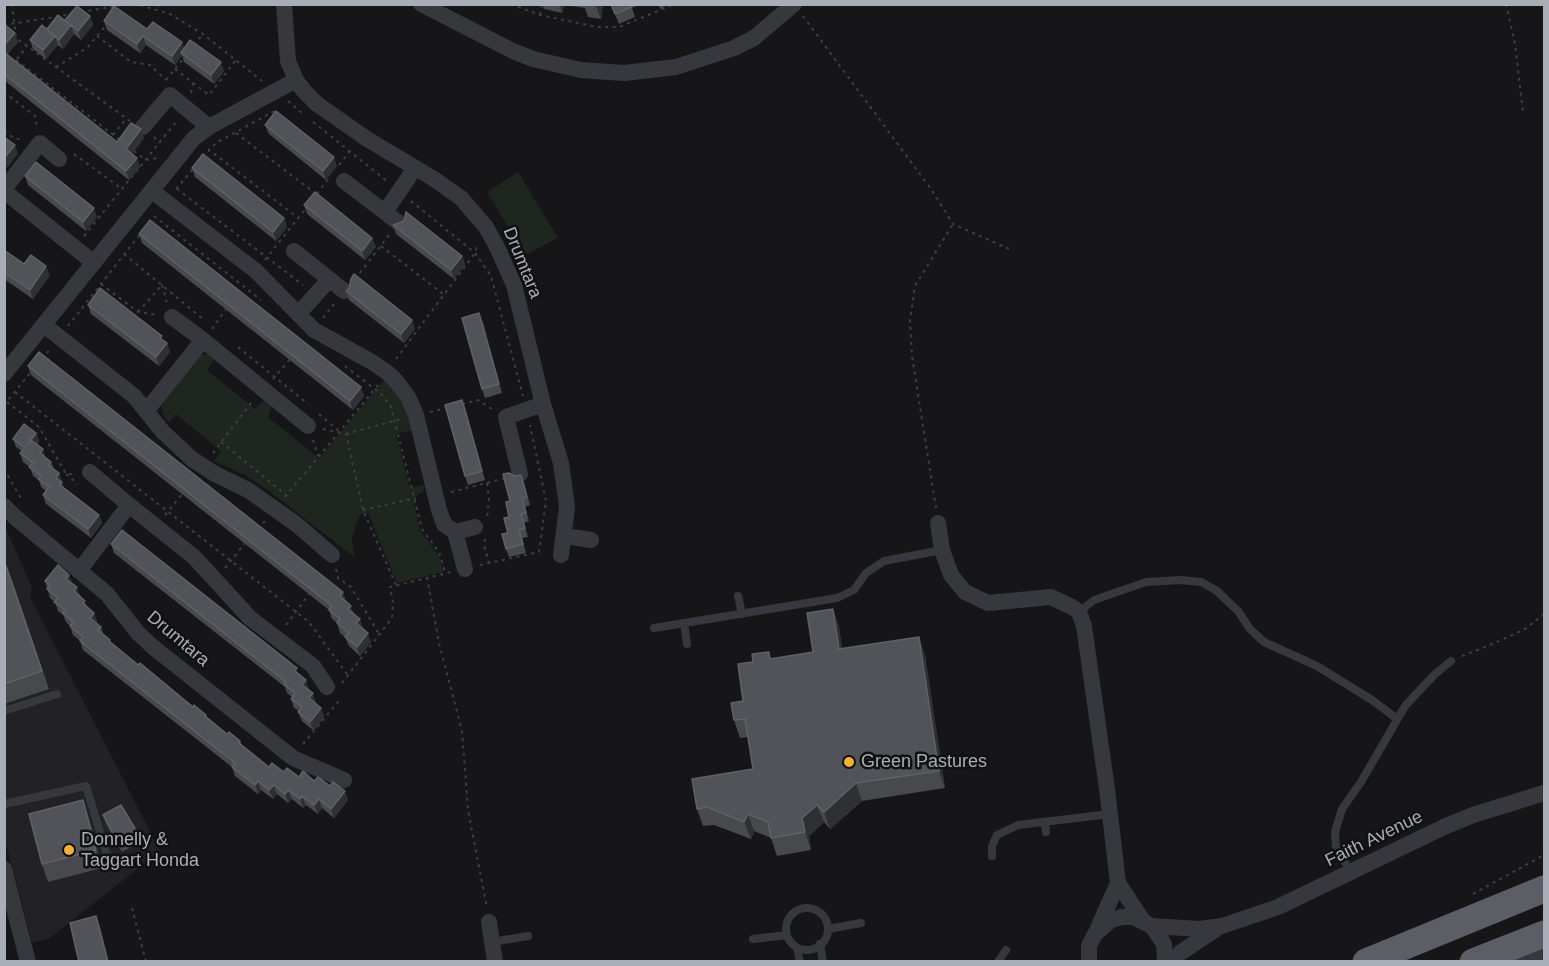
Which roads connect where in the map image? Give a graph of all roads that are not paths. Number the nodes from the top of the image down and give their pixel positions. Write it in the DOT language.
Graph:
graph roads {
  1 [pos="284,4"];
  2 [pos="421,4"];
  3 [pos="793,5"];
  4 [pos="296,80"];
  5 [pos="144,127"];
  6 [pos="209,127"];
  7 [pos="59,159"];
  8 [pos="415,168"];
  9 [pos="344,181"];
  10 [pos="4,190"];
  11 [pos="152,191"];
  12 [pos="385,212"];
  13 [pos="399,223"];
  14 [pos="294,251"];
  15 [pos="94,263"];
  16 [pos="329,280"];
  17 [pos="344,291"];
  18 [pos="298,314"];
  19 [pos="172,317"];
  20 [pos="44,325"];
  21 [pos="208,334"];
  22 [pos="4,374"];
  23 [pos="543,404"];
  24 [pos="147,410"];
  25 [pos="308,426"];
  26 [pos="90,472"];
  27 [pos="520,474"];
  28 [pos="129,505"];
  29 [pos="4,506"];
  30 [pos="938,523"];
  31 [pos="475,527"];
  32 [pos="455,532"];
  33 [pos="565,536"];
  34 [pos="591,540"];
  35 [pos="942,550"];
  36 [pos="332,555"];
  37 [pos="561,555"];
  38 [pos="465,569"];
  39 [pos="79,571"];
  40 [pos="738,596"];
  41 [pos="1079,612"];
  42 [pos="742,614"];
  43 [pos="684,623"];
  44 [pos="654,628"];
  45 [pos="687,644"];
  46 [pos="1451,661"];
  47 [pos="327,687"];
  48 [pos="57,694"];
  49 [pos="4,711"];
  50 [pos="1396,718"];
  51 [pos="344,780"];
  52 [pos="1545,794"];
  53 [pos="4,804"];
  54 [pos="1110,814"];
  55 [pos="1045,822"];
  56 [pos="1046,832"];
  57 [pos="992,856"];
  58 [pos="108,858"];
  59 [pos="4,869"];
  60 [pos="1351,872"];
  61 [pos="1118,883"];
  62 [pos="1545,889"];
  63 [pos="489,922"];
  64 [pos="861,923"];
  65 [pos="1148,924"];
  66 [pos="1222,926"];
  67 [pos="828,929"];
  68 [pos="1545,933"];
  69 [pos="787,935"];
  70 [pos="528,936"];
  71 [pos="753,939"];
  72 [pos="492,942"];
  73 [pos="820,944"];
  74 [pos="1091,947"];
  75 [pos="797,948"];
  76 [pos="1006,950"];
  77 [pos="1545,950"];
  78 [pos="28,962"];
  79 [pos="495,962"];
  80 [pos="800,962"];
  81 [pos="823,962"];
  82 [pos="998,962"];
  83 [pos="1077,962"];
  84 [pos="1165,962"];
  85 [pos="1172,962"];
  86 [pos="1366,962"];
  87 [pos="1473,962"];
  88 [pos="1515,962"];
  1 -- 4 [label="street, Drumtara"];
  2 -- 3 [label="street"];
  4 -- 6 [label="street"];
  4 -- 8 [label="street, Drumtara"];
  5 -- 6 [label="street"];
  6 -- 11 [label="street"];
  7 -- 10 [label="street"];
  8 -- 12 [label="street"];
  8 -- 23 [label="street, Drumtara"];
  9 -- 12 [label="street"];
  10 -- 15 [label="street"];
  11 -- 15 [label="street"];
  11 -- 18 [label="street"];
  12 -- 13 [label="street"];
  14 -- 16 [label="street"];
  15 -- 20 [label="street"];
  16 -- 17 [label="street"];
  16 -- 18 [label="street"];
  18 -- 32 [label="street"];
  19 -- 21 [label="street"];
  20 -- 22 [label="street"];
  20 -- 24 [label="street"];
  21 -- 24 [label="street"];
  21 -- 25 [label="street"];
  23 -- 27 [label="street"];
  23 -- 33 [label="street, Drumtara"];
  24 -- 36 [label="street"];
  26 -- 28 [label="street"];
  28 -- 39 [label="street"];
  28 -- 47 [label="street"];
  29 -- 39 [label="street, Drumtara"];
  30 -- 35 [label="street"];
  31 -- 32 [label="street"];
  32 -- 38 [label="street"];
  33 -- 34 [label="street"];
  33 -- 37 [label="street, Drumtara"];
  35 -- 41 [label="street"];
  35 -- 42 [label="lane"];
  39 -- 51 [label="street, Drumtara"];
  40 -- 42 [label="lane"];
  41 -- 50 [label="lane"];
  41 -- 54 [label="street"];
  42 -- 43 [label="lane"];
  43 -- 44 [label="lane"];
  43 -- 45 [label="lane"];
  46 -- 50 [label="lane"];
  48 -- 49 [label="lane"];
  50 -- 60 [label="lane"];
  52 -- 60 [label="street, Faith Avenue"];
  53 -- 58 [label="lane"];
  54 -- 55 [label="lane"];
  54 -- 61 [label="street"];
  55 -- 56 [label="lane"];
  55 -- 57 [label="lane"];
  59 -- 78 [label="street"];
  60 -- 66 [label="street, Faith Avenue"];
  61 -- 65 [label="street"];
  61 -- 74 [label="street"];
  62 -- 86 [label="highway"];
  63 -- 72 [label="street"];
  64 -- 67 [label="lane"];
  65 -- 66 [label="street, Faith Avenue"];
  65 -- 74 [label="street, Faith Avenue"];
  65 -- 84 [label="street"];
  66 -- 85 [label="street, Faith Avenue"];
  67 -- 69 [label="lane"];
  67 -- 73 [label="lane"];
  68 -- 87 [label="highway"];
  69 -- 71 [label="lane"];
  69 -- 75 [label="lane"];
  70 -- 72 [label="lane"];
  72 -- 79 [label="street"];
  73 -- 75 [label="lane"];
  73 -- 81 [label="lane"];
  74 -- 83 [label="street"];
  75 -- 80 [label="lane"];
  76 -- 82 [label="lane"];
  77 -- 88 [label="street"];
}
